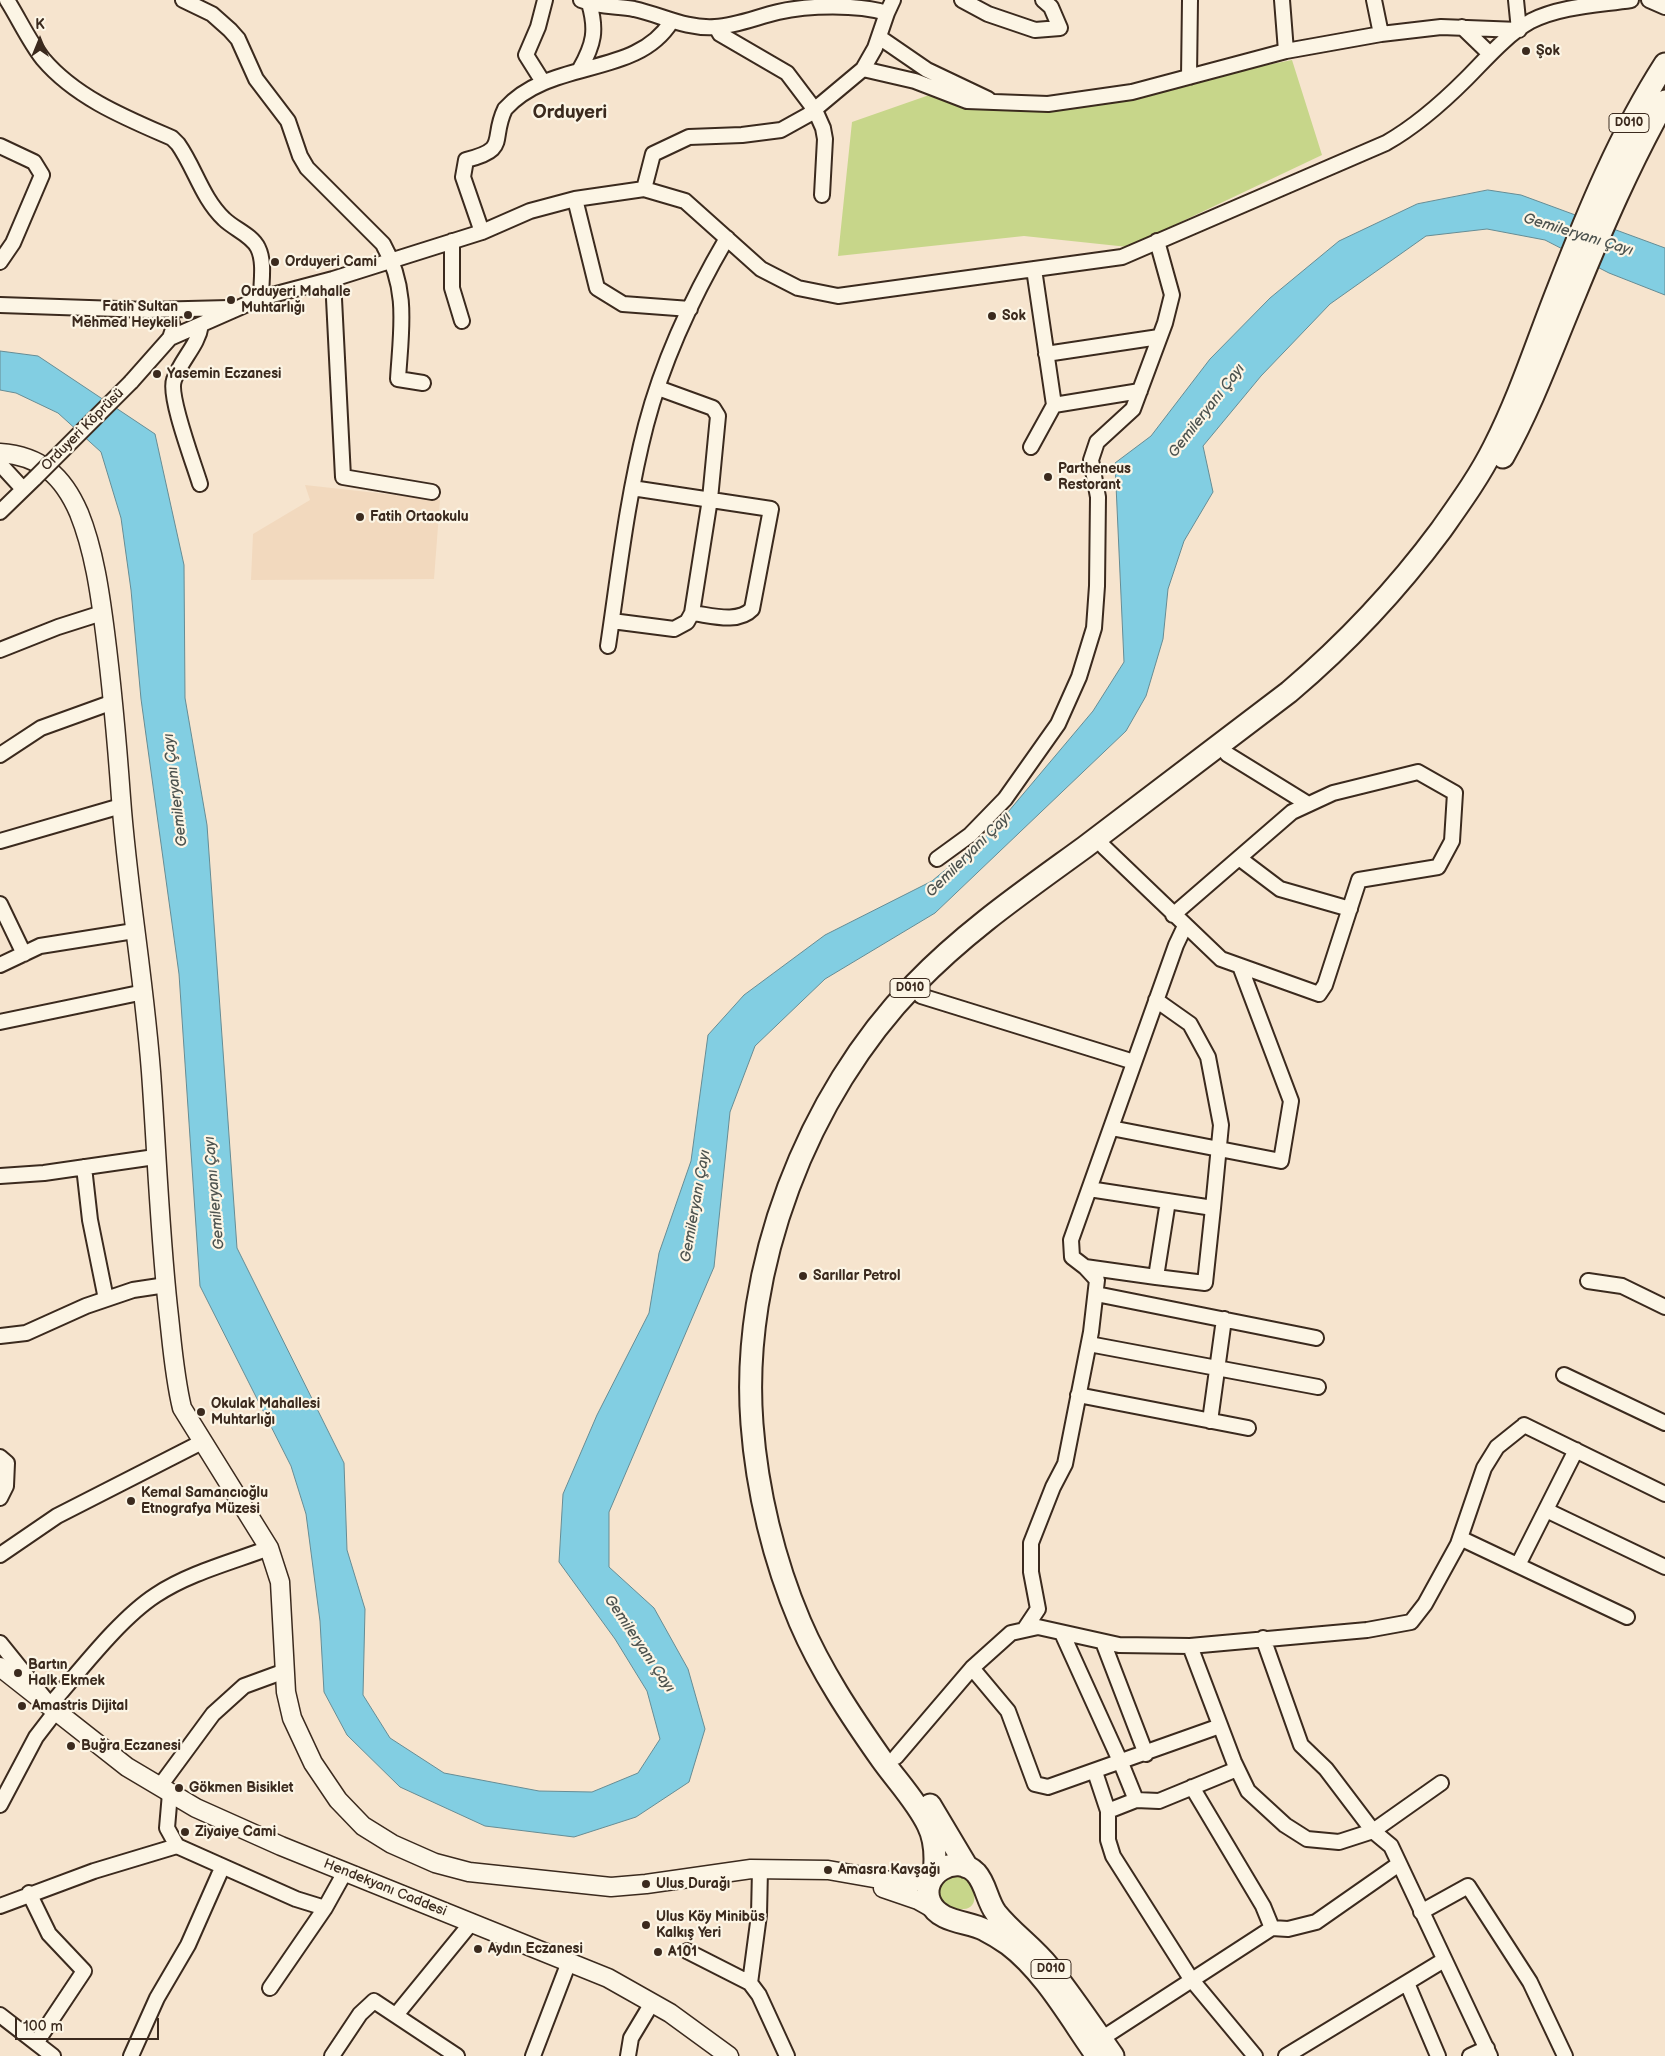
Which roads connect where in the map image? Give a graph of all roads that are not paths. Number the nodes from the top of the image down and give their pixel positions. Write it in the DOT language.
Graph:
graph roads {
  1 [pos="8,0"];
  2 [pos="183,0"];
  3 [pos="545,0"];
  4 [pos="962,0"];
  5 [pos="1043,0"];
  6 [pos="1190,0"];
  7 [pos="1282,0"];
  8 [pos="1374,0"];
  9 [pos="1516,0"];
  10 [pos="1631,0"];
  11 [pos="1649,0"];
  12 [pos="585,2"];
  13 [pos="890,6"];
  14 [pos="1665,7"];
  15 [pos="671,22"];
  16 [pos="716,27"];
  17 [pos="1462,27"];
  18 [pos="1519,30"];
  19 [pos="1381,34"];
  20 [pos="879,37"];
  21 [pos="1286,51"];
  22 [pos="1490,54"];
  23 [pos="1665,64"];
  24 [pos="580,69"];
  25 [pos="863,69"];
  26 [pos="1189,77"];
  27 [pos="543,82"];
  28 [pos="1665,101"];
  29 [pos="1000,104"];
  30 [pos="815,110"];
  31 [pos="0,146"];
  32 [pos="644,189"];
  33 [pos="1610,189"];
  34 [pos="822,195"];
  35 [pos="575,199"];
  36 [pos="482,232"];
  37 [pos="726,238"];
  38 [pos="452,241"];
  39 [pos="1157,241"];
  40 [pos="391,260"];
  41 [pos="0,262"];
  42 [pos="1034,269"];
  43 [pos="333,279"];
  44 [pos="1566,292"];
  45 [pos="261,298"];
  46 [pos="0,305"];
  47 [pos="235,308"];
  48 [pos="690,309"];
  49 [pos="148,310"];
  50 [pos="462,321"];
  51 [pos="172,323"];
  52 [pos="195,327"];
  53 [pos="1160,337"];
  54 [pos="170,338"];
  55 [pos="1046,354"];
  56 [pos="423,383"];
  57 [pos="658,388"];
  58 [pos="1140,392"];
  59 [pos="1054,405"];
  60 [pos="1032,447"];
  61 [pos="0,453"];
  62 [pos="0,464"];
  63 [pos="200,484"];
  64 [pos="632,488"];
  65 [pos="22,489"];
  66 [pos="432,492"];
  67 [pos="710,499"];
  68 [pos="0,512"];
  69 [pos="102,613"];
  70 [pos="692,613"];
  71 [pos="612,621"];
  72 [pos="608,646"];
  73 [pos="0,650"];
  74 [pos="114,702"];
  75 [pos="1227,754"];
  76 [pos="0,755"];
  77 [pos="1308,804"];
  78 [pos="121,806"];
  79 [pos="0,841"];
  80 [pos="1104,847"];
  81 [pos="1239,858"];
  82 [pos="937,859"];
  83 [pos="0,904"];
  84 [pos="1350,909"];
  85 [pos="1173,915"];
  86 [pos="1185,926"];
  87 [pos="134,931"];
  88 [pos="24,954"];
  89 [pos="0,965"];
  90 [pos="1240,966"];
  91 [pos="144,992"];
  92 [pos="921,996"];
  93 [pos="1156,1000"];
  94 [pos="0,1022"];
  95 [pos="1134,1062"];
  96 [pos="1111,1128"];
  97 [pos="1219,1148"];
  98 [pos="155,1156"];
  99 [pos="84,1167"];
  100 [pos="0,1176"];
  101 [pos="1089,1189"];
  102 [pos="1168,1201"];
  103 [pos="1213,1208"];
  104 [pos="1086,1267"];
  105 [pos="1156,1277"];
  106 [pos="1588,1281"];
  107 [pos="166,1285"];
  108 [pos="1096,1294"];
  109 [pos="106,1299"];
  110 [pos="1665,1307"];
  111 [pos="1224,1319"];
  112 [pos="0,1336"];
  113 [pos="1316,1338"];
  114 [pos="1089,1344"];
  115 [pos="1218,1368"];
  116 [pos="1564,1375"];
  117 [pos="1318,1387"];
  118 [pos="1078,1395"];
  119 [pos="1210,1421"];
  120 [pos="1665,1423"];
  121 [pos="1248,1428"];
  122 [pos="202,1442"];
  123 [pos="1576,1450"];
  124 [pos="0,1457"];
  125 [pos="1665,1494"];
  126 [pos="0,1498"];
  127 [pos="1546,1510"];
  128 [pos="1460,1538"];
  129 [pos="269,1548"];
  130 [pos="0,1555"];
  131 [pos="1518,1565"];
  132 [pos="1665,1567"];
  133 [pos="1627,1617"];
  134 [pos="1024,1630"];
  135 [pos="1062,1633"];
  136 [pos="1262,1638"];
  137 [pos="1103,1642"];
  138 [pos="0,1643"];
  139 [pos="1190,1646"];
  140 [pos="0,1667"];
  141 [pos="972,1668"];
  142 [pos="285,1671"];
  143 [pos="53,1708"];
  144 [pos="1220,1726"];
  145 [pos="1146,1754"];
  146 [pos="896,1757"];
  147 [pos="1121,1763"];
  148 [pos="1237,1769"];
  149 [pos="1095,1772"];
  150 [pos="1441,1783"];
  151 [pos="1192,1787"];
  152 [pos="165,1790"];
  153 [pos="1136,1800"];
  154 [pos="0,1805"];
  155 [pos="1108,1811"];
  156 [pos="1373,1831"];
  157 [pos="177,1846"];
  158 [pos="1399,1864"];
  159 [pos="967,1867"];
  160 [pos="222,1868"];
  161 [pos="785,1868"];
  162 [pos="760,1869"];
  163 [pos="345,1872"];
  164 [pos="934,1875"];
  165 [pos="983,1888"];
  166 [pos="29,1894"];
  167 [pos="0,1906"];
  168 [pos="325,1908"];
  169 [pos="934,1909"];
  170 [pos="1421,1912"];
  171 [pos="957,1920"];
  172 [pos="472,1922"];
  173 [pos="1272,1928"];
  174 [pos="687,1950"];
  175 [pos="1444,1960"];
  176 [pos="569,1962"];
  177 [pos="1191,1979"];
  178 [pos="750,1982"];
  179 [pos="1406,1982"];
  180 [pos="270,1988"];
  181 [pos="652,2003"];
  182 [pos="0,2014"];
  183 [pos="396,2014"];
  184 [pos="36,2043"];
  185 [pos="1099,2047"];
  186 [pos="1489,2052"];
  187 [pos="53,2056"];
  188 [pos="131,2056"];
  189 [pos="332,2056"];
  190 [pos="457,2056"];
  191 [pos="533,2056"];
  192 [pos="628,2056"];
  193 [pos="729,2056"];
  194 [pos="787,2056"];
  195 [pos="1113,2056"];
  196 [pos="1255,2056"];
  197 [pos="1286,2056"];
  198 [pos="1438,2056"];
  199 [pos="1470,2056"];
  200 [pos="1565,2056"];
  1 -- 45 [label="street"];
  2 -- 40 [label="street"];
  3 -- 27 [label="street"];
  4 -- 5 [label="street"];
  6 -- 26 [label="street"];
  7 -- 21 [label="street"];
  8 -- 19 [label="street"];
  9 -- 18 [label="street"];
  10 -- 18 [label="street"];
  11 -- 14 [label="street"];
  12 -- 15 [label="street"];
  12 -- 24 [label="street"];
  13 -- 16 [label="street"];
  13 -- 20 [label="street"];
  15 -- 16 [label="street"];
  15 -- 24 [label="street"];
  16 -- 30 [label="street"];
  17 -- 18 [label="street"];
  17 -- 19 [label="street"];
  17 -- 22 [label="street"];
  18 -- 22 [label="street"];
  19 -- 21 [label="street"];
  20 -- 25 [label="street"];
  20 -- 29 [label="street"];
  21 -- 26 [label="street"];
  22 -- 39 [label="street"];
  23 -- 33 [label="highway, D010"];
  24 -- 27 [label="street"];
  25 -- 29 [label="street"];
  25 -- 30 [label="street"];
  26 -- 29 [label="street"];
  27 -- 36 [label="street"];
  28 -- 33 [label="highway, D010"];
  30 -- 32 [label="street"];
  30 -- 34 [label="street"];
  31 -- 41 [label="street"];
  32 -- 35 [label="street"];
  32 -- 37 [label="street"];
  33 -- 44 [label="highway, D010"];
  35 -- 36 [label="street"];
  35 -- 48 [label="street"];
  36 -- 38 [label="street"];
  37 -- 42 [label="street"];
  37 -- 48 [label="street"];
  38 -- 40 [label="street"];
  38 -- 50 [label="street"];
  39 -- 42 [label="street"];
  39 -- 53 [label="street"];
  40 -- 43 [label="street"];
  40 -- 56 [label="street"];
  42 -- 55 [label="street"];
  43 -- 45 [label="street"];
  43 -- 66 [label="street"];
  44 -- 75 [label="highway, D010"];
  44 -- 164 [label="highway, D010"];
  45 -- 47 [label="street"];
  46 -- 49 [label="street"];
  47 -- 49 [label="street"];
  47 -- 52 [label="street"];
  48 -- 57 [label="street"];
  49 -- 51 [label="street"];
  51 -- 52 [label="street"];
  51 -- 54 [label="street"];
  52 -- 54 [label="street"];
  52 -- 63 [label="street"];
  53 -- 55 [label="street"];
  53 -- 58 [label="street"];
  54 -- 65 [label="street, Orduyeri Köprüsü, bridge"];
  55 -- 59 [label="street"];
  57 -- 64 [label="street"];
  57 -- 67 [label="street"];
  58 -- 59 [label="street"];
  58 -- 82 [label="street"];
  59 -- 60 [label="street"];
  61 -- 69 [label="main road"];
  62 -- 65 [label="street"];
  64 -- 67 [label="street"];
  64 -- 71 [label="street"];
  65 -- 68 [label="street, Orduyeri Köprüsü"];
  67 -- 70 [label="street"];
  67 -- 70 [label="street"];
  69 -- 73 [label="street"];
  69 -- 74 [label="main road"];
  70 -- 71 [label="street"];
  71 -- 72 [label="street"];
  74 -- 76 [label="street"];
  74 -- 78 [label="main road"];
  75 -- 77 [label="street"];
  75 -- 80 [label="highway, D010"];
  77 -- 81 [label="street"];
  77 -- 84 [label="street"];
  78 -- 79 [label="street"];
  78 -- 87 [label="main road"];
  80 -- 85 [label="street"];
  80 -- 92 [label="highway, D010"];
  81 -- 84 [label="street"];
  81 -- 85 [label="street"];
  83 -- 88 [label="street"];
  84 -- 90 [label="street"];
  85 -- 86 [label="street"];
  86 -- 90 [label="street"];
  86 -- 93 [label="street"];
  87 -- 88 [label="street"];
  87 -- 91 [label="main road"];
  88 -- 89 [label="street"];
  90 -- 97 [label="street"];
  91 -- 94 [label="street"];
  91 -- 98 [label="main road"];
  92 -- 95 [label="street"];
  92 -- 146 [label="highway, D010"];
  93 -- 95 [label="street"];
  93 -- 97 [label="street"];
  95 -- 96 [label="street"];
  96 -- 97 [label="street"];
  96 -- 101 [label="street"];
  97 -- 103 [label="street"];
  98 -- 99 [label="street"];
  98 -- 107 [label="main road"];
  99 -- 100 [label="street"];
  99 -- 109 [label="street"];
  101 -- 102 [label="street"];
  101 -- 104 [label="street"];
  102 -- 103 [label="street"];
  102 -- 105 [label="street"];
  103 -- 105 [label="street"];
  104 -- 105 [label="street"];
  104 -- 108 [label="street"];
  106 -- 110 [label="street"];
  107 -- 109 [label="street"];
  107 -- 122 [label="main road"];
  108 -- 111 [label="street"];
  108 -- 114 [label="street"];
  109 -- 112 [label="street"];
  111 -- 113 [label="street"];
  111 -- 115 [label="street"];
  114 -- 115 [label="street"];
  114 -- 118 [label="street"];
  115 -- 117 [label="street"];
  115 -- 119 [label="street"];
  116 -- 120 [label="street"];
  118 -- 119 [label="street"];
  118 -- 134 [label="street"];
  119 -- 121 [label="street"];
  122 -- 129 [label="main road"];
  122 -- 130 [label="street"];
  123 -- 125 [label="street"];
  123 -- 127 [label="street"];
  123 -- 128 [label="street"];
  124 -- 126 [label="street"];
  127 -- 131 [label="street"];
  127 -- 132 [label="street"];
  128 -- 131 [label="street"];
  128 -- 136 [label="street"];
  129 -- 142 [label="main road"];
  129 -- 143 [label="street"];
  131 -- 133 [label="street"];
  134 -- 135 [label="street"];
  134 -- 141 [label="street"];
  135 -- 137 [label="street"];
  135 -- 147 [label="street"];
  136 -- 139 [label="street"];
  136 -- 156 [label="street"];
  137 -- 139 [label="street"];
  137 -- 145 [label="street"];
  138 -- 143 [label="street"];
  139 -- 144 [label="street"];
  140 -- 143 [label="main road, Hendekyanı Caddesi"];
  141 -- 146 [label="street"];
  141 -- 149 [label="street"];
  142 -- 152 [label="street"];
  142 -- 162 [label="main road"];
  143 -- 152 [label="main road, Hendekyanı Caddesi"];
  143 -- 154 [label="street"];
  144 -- 145 [label="street"];
  144 -- 148 [label="street"];
  145 -- 147 [label="street"];
  146 -- 159 [label="highway, D010"];
  147 -- 149 [label="street"];
  147 -- 153 [label="street"];
  148 -- 151 [label="street"];
  148 -- 156 [label="street"];
  149 -- 155 [label="street"];
  150 -- 156 [label="street"];
  151 -- 153 [label="street"];
  151 -- 173 [label="street"];
  152 -- 157 [label="street"];
  152 -- 163 [label="main road, Hendekyanı Caddesi"];
  153 -- 155 [label="street"];
  155 -- 177 [label="street"];
  156 -- 158 [label="street"];
  157 -- 160 [label="street"];
  157 -- 166 [label="street"];
  158 -- 170 [label="street"];
  158 -- 173 [label="street"];
  159 -- 164 [label="highway"];
  159 -- 165 [label="highway"];
  160 -- 168 [label="street"];
  160 -- 188 [label="street"];
  161 -- 162 [label="main road"];
  161 -- 164 [label="main road"];
  161 -- 169 [label="main road"];
  162 -- 178 [label="street"];
  163 -- 168 [label="street"];
  163 -- 172 [label="main road, Hendekyanı Caddesi"];
  164 -- 169 [label="highway"];
  165 -- 171 [label="highway"];
  165 -- 185 [label="highway, D010"];
  166 -- 167 [label="street"];
  166 -- 184 [label="street"];
  168 -- 180 [label="street"];
  169 -- 171 [label="highway"];
  170 -- 175 [label="street"];
  170 -- 200 [label="street"];
  171 -- 185 [label="highway, D010"];
  172 -- 176 [label="main road, Hendekyanı Caddesi"];
  172 -- 183 [label="street"];
  173 -- 177 [label="street"];
  174 -- 178 [label="street"];
  175 -- 179 [label="street"];
  175 -- 186 [label="street"];
  176 -- 181 [label="main road, Hendekyanı Caddesi"];
  176 -- 191 [label="street"];
  177 -- 185 [label="street"];
  177 -- 196 [label="street"];
  178 -- 194 [label="street"];
  179 -- 197 [label="street"];
  179 -- 198 [label="street"];
  181 -- 192 [label="street"];
  181 -- 193 [label="main road, Hendekyanı Caddesi"];
  182 -- 184 [label="street"];
  183 -- 189 [label="street"];
  183 -- 190 [label="street"];
  184 -- 187 [label="street"];
  185 -- 195 [label="highway, D010"];
  186 -- 199 [label="street"];
}
